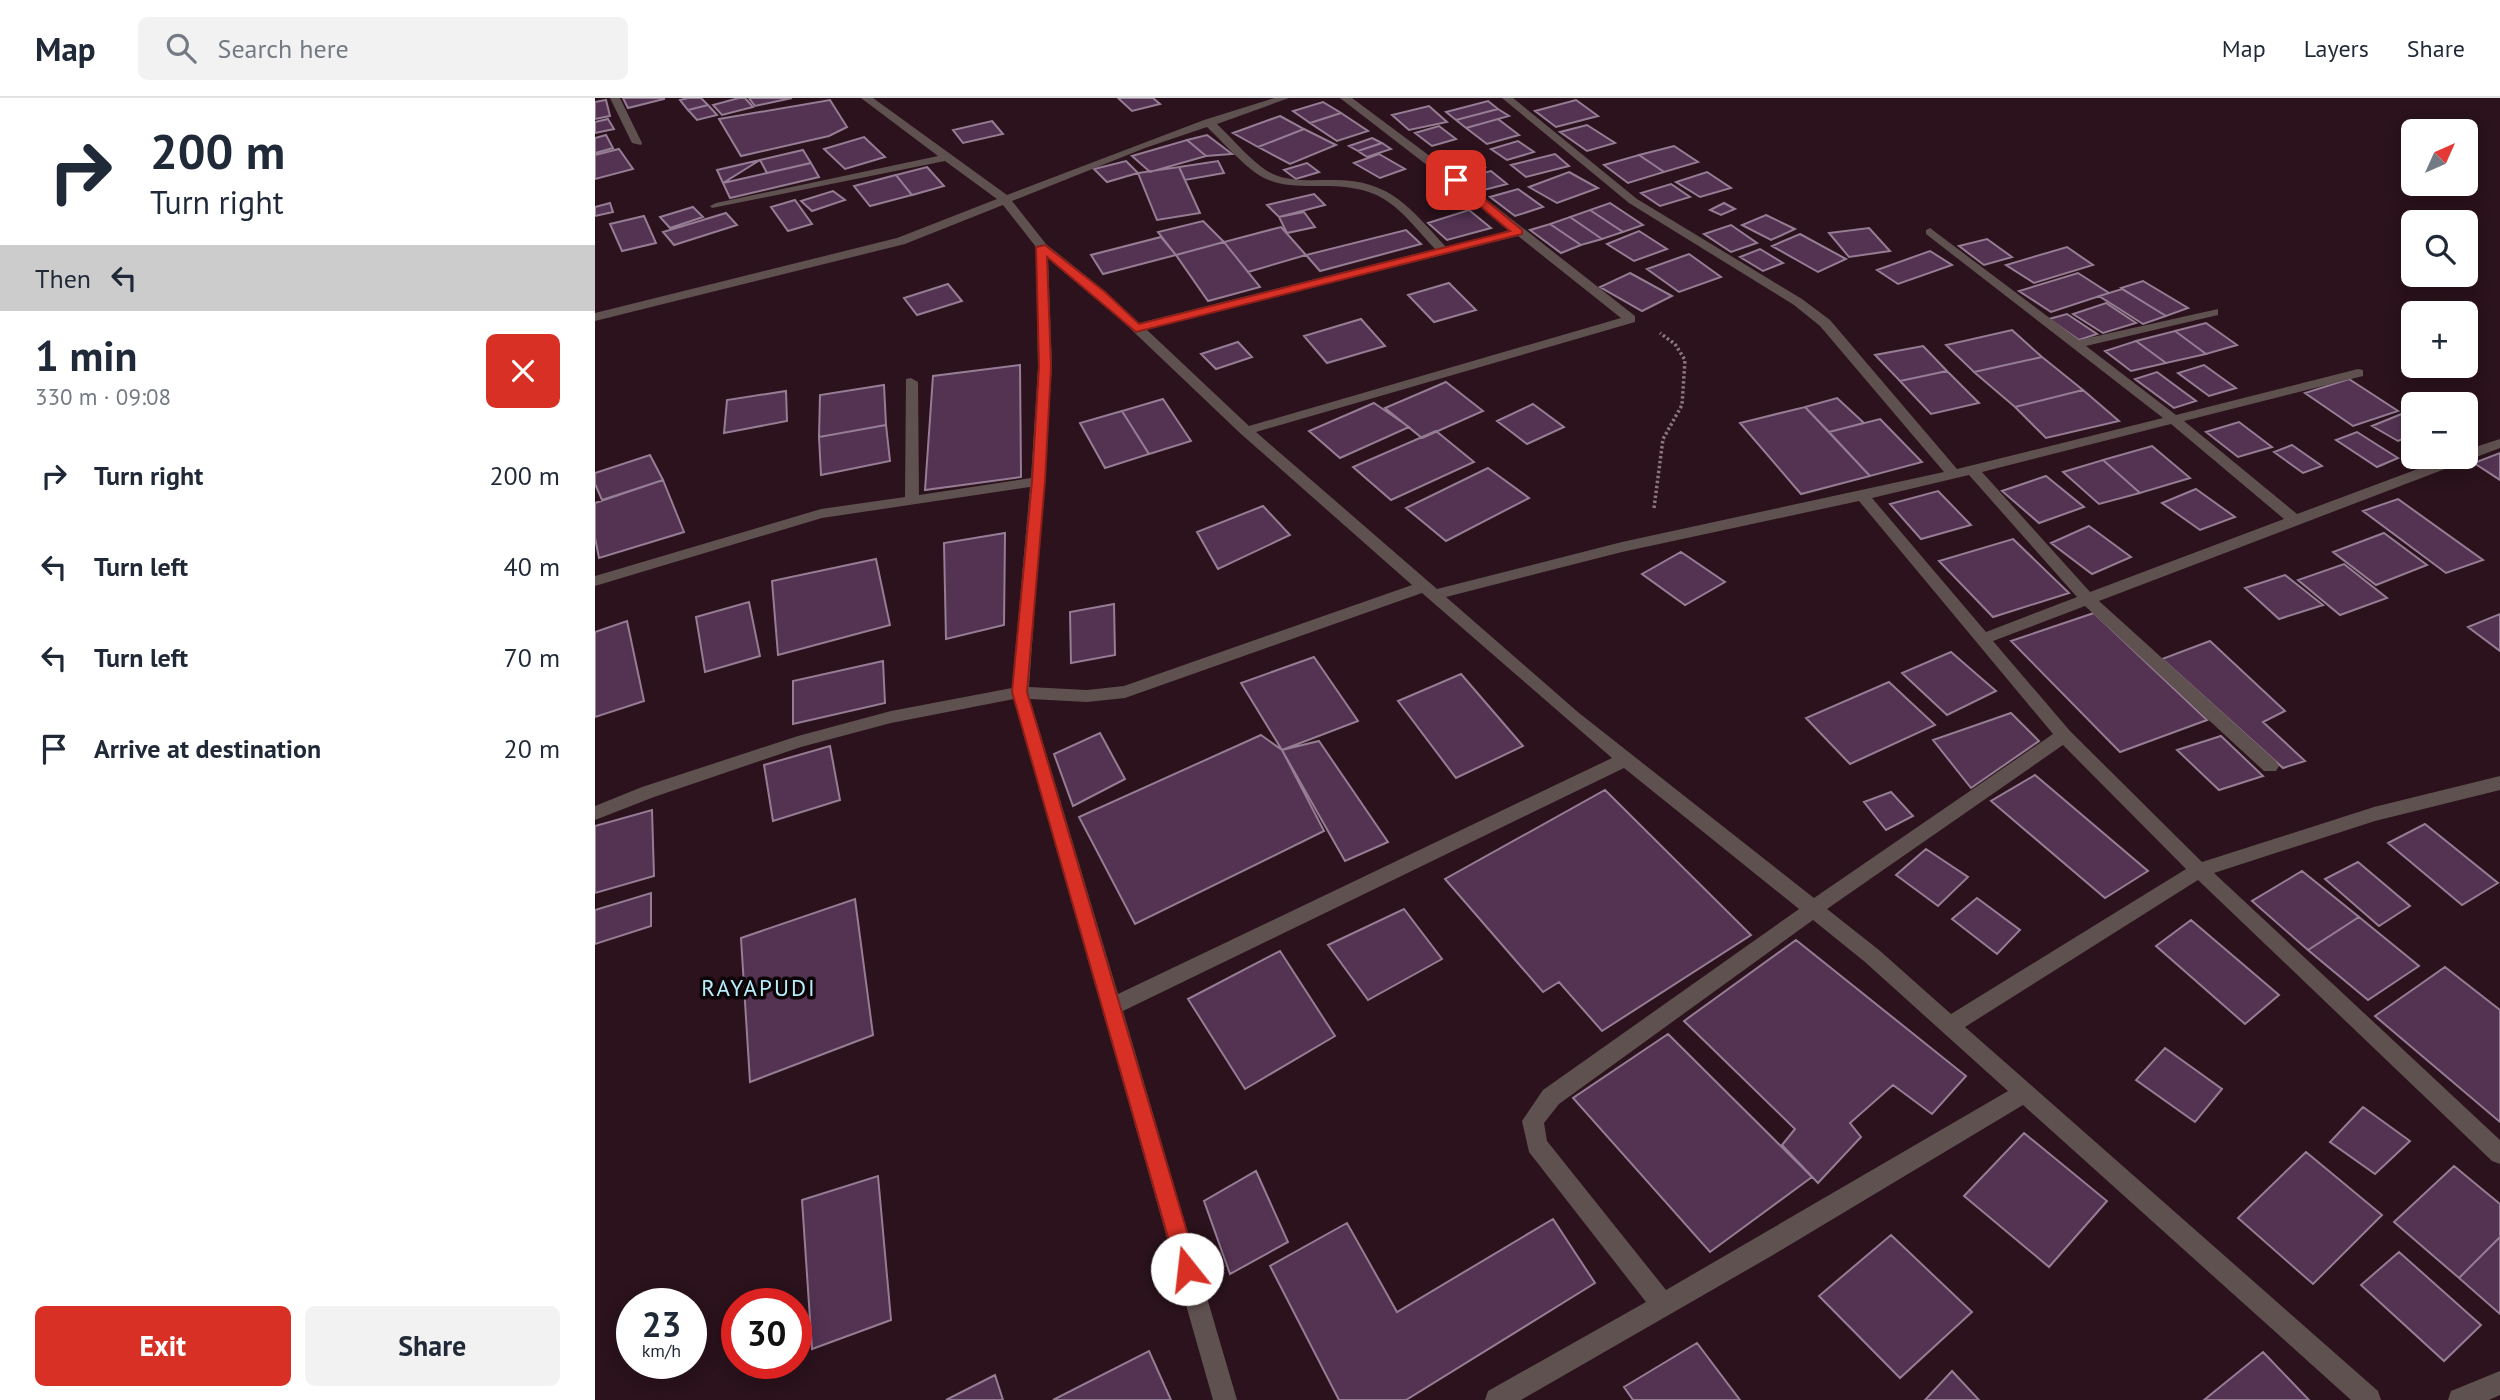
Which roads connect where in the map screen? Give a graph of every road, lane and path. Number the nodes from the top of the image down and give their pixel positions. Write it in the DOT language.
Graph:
graph roads {
  1 [pos="615,98"];
  2 [pos="866,98"];
  3 [pos="1284,98"];
  4 [pos="1345,98"];
  5 [pos="1507,98"];
  6 [pos="1208,122"];
  7 [pos="637,143"];
  8 [pos="947,158"];
  9 [pos="1005,199"];
  10 [pos="716,206"];
  11 [pos="1518,232"];
  12 [pos="1930,232"];
  13 [pos="1042,247"];
  14 [pos="1443,251"];
  15 [pos="2214,312"];
  16 [pos="595,317"];
  17 [pos="1631,319"];
  18 [pos="1136,328"];
  19 [pos="2076,345"];
  20 [pos="2358,373"];
  21 [pos="911,382"];
  22 [pos="2175,421"];
  23 [pos="1246,431"];
  24 [pos="2500,443"];
  25 [pos="2478,451"];
  26 [pos="2429,469"];
  27 [pos="1973,470"];
  28 [pos="1954,475"];
  29 [pos="1038,481"];
  30 [pos="1862,496"];
  31 [pos="912,499"];
  32 [pos="2293,519"];
  33 [pos="1650,540"];
  34 [pos="595,581"];
  35 [pos="1429,591"];
  36 [pos="2087,599"];
  37 [pos="1982,639"];
  38 [pos="1020,692"];
  39 [pos="2064,735"];
  40 [pos="1626,759"];
  41 [pos="2270,766"];
  42 [pos="2500,783"];
  43 [pos="595,813"];
  44 [pos="2199,870"];
  45 [pos="1813,909"];
  46 [pos="1111,1007"];
  47 [pos="1949,1026"];
  48 [pos="2024,1093"];
  49 [pos="2500,1154"];
  50 [pos="1663,1305"];
  51 [pos="2500,1384"];
  52 [pos="1225,1400"];
  53 [pos="1497,1400"];
  54 [pos="2369,1400"];
  55 [pos="2460,1400"];
  1 -- 7 [label="street"];
  2 -- 8 [label="street"];
  3 -- 6 [label="street"];
  4 -- 11 [label="street"];
  5 -- 28 [label="street"];
  6 -- 9 [label="street"];
  6 -- 14 [label="street"];
  8 -- 9 [label="street"];
  8 -- 10 [label="street"];
  9 -- 13 [label="street"];
  9 -- 16 [label="street"];
  11 -- 14 [label="street"];
  11 -- 17 [label="street"];
  12 -- 19 [label="street"];
  13 -- 18 [label="street"];
  13 -- 29 [label="street"];
  14 -- 18 [label="street"];
  15 -- 19 [label="street"];
  17 -- 23 [label="street"];
  17 -- 33 [label="path"];
  18 -- 23 [label="street"];
  19 -- 22 [label="street"];
  20 -- 22 [label="street"];
  21 -- 31 [label="street"];
  22 -- 27 [label="street"];
  22 -- 32 [label="street"];
  23 -- 35 [label="street"];
  24 -- 25 [label="street"];
  26 -- 32 [label="street"];
  27 -- 28 [label="street"];
  27 -- 36 [label="street"];
  28 -- 30 [label="street"];
  29 -- 31 [label="street"];
  29 -- 38 [label="street"];
  30 -- 33 [label="street"];
  30 -- 37 [label="street"];
  31 -- 34 [label="street"];
  32 -- 36 [label="street"];
  33 -- 35 [label="street"];
  35 -- 38 [label="street"];
  35 -- 40 [label="street"];
  36 -- 37 [label="street"];
  36 -- 41 [label="street"];
  37 -- 39 [label="street"];
  38 -- 43 [label="street"];
  38 -- 46 [label="street"];
  39 -- 44 [label="street"];
  39 -- 45 [label="street"];
  40 -- 45 [label="street"];
  40 -- 46 [label="street"];
  42 -- 44 [label="street"];
  44 -- 47 [label="street"];
  44 -- 49 [label="street"];
  45 -- 47 [label="street"];
  45 -- 50 [label="street"];
  46 -- 52 [label="street"];
  47 -- 48 [label="street"];
  48 -- 50 [label="street"];
  48 -- 54 [label="street"];
  50 -- 53 [label="street"];
  51 -- 55 [label="street"];
}
